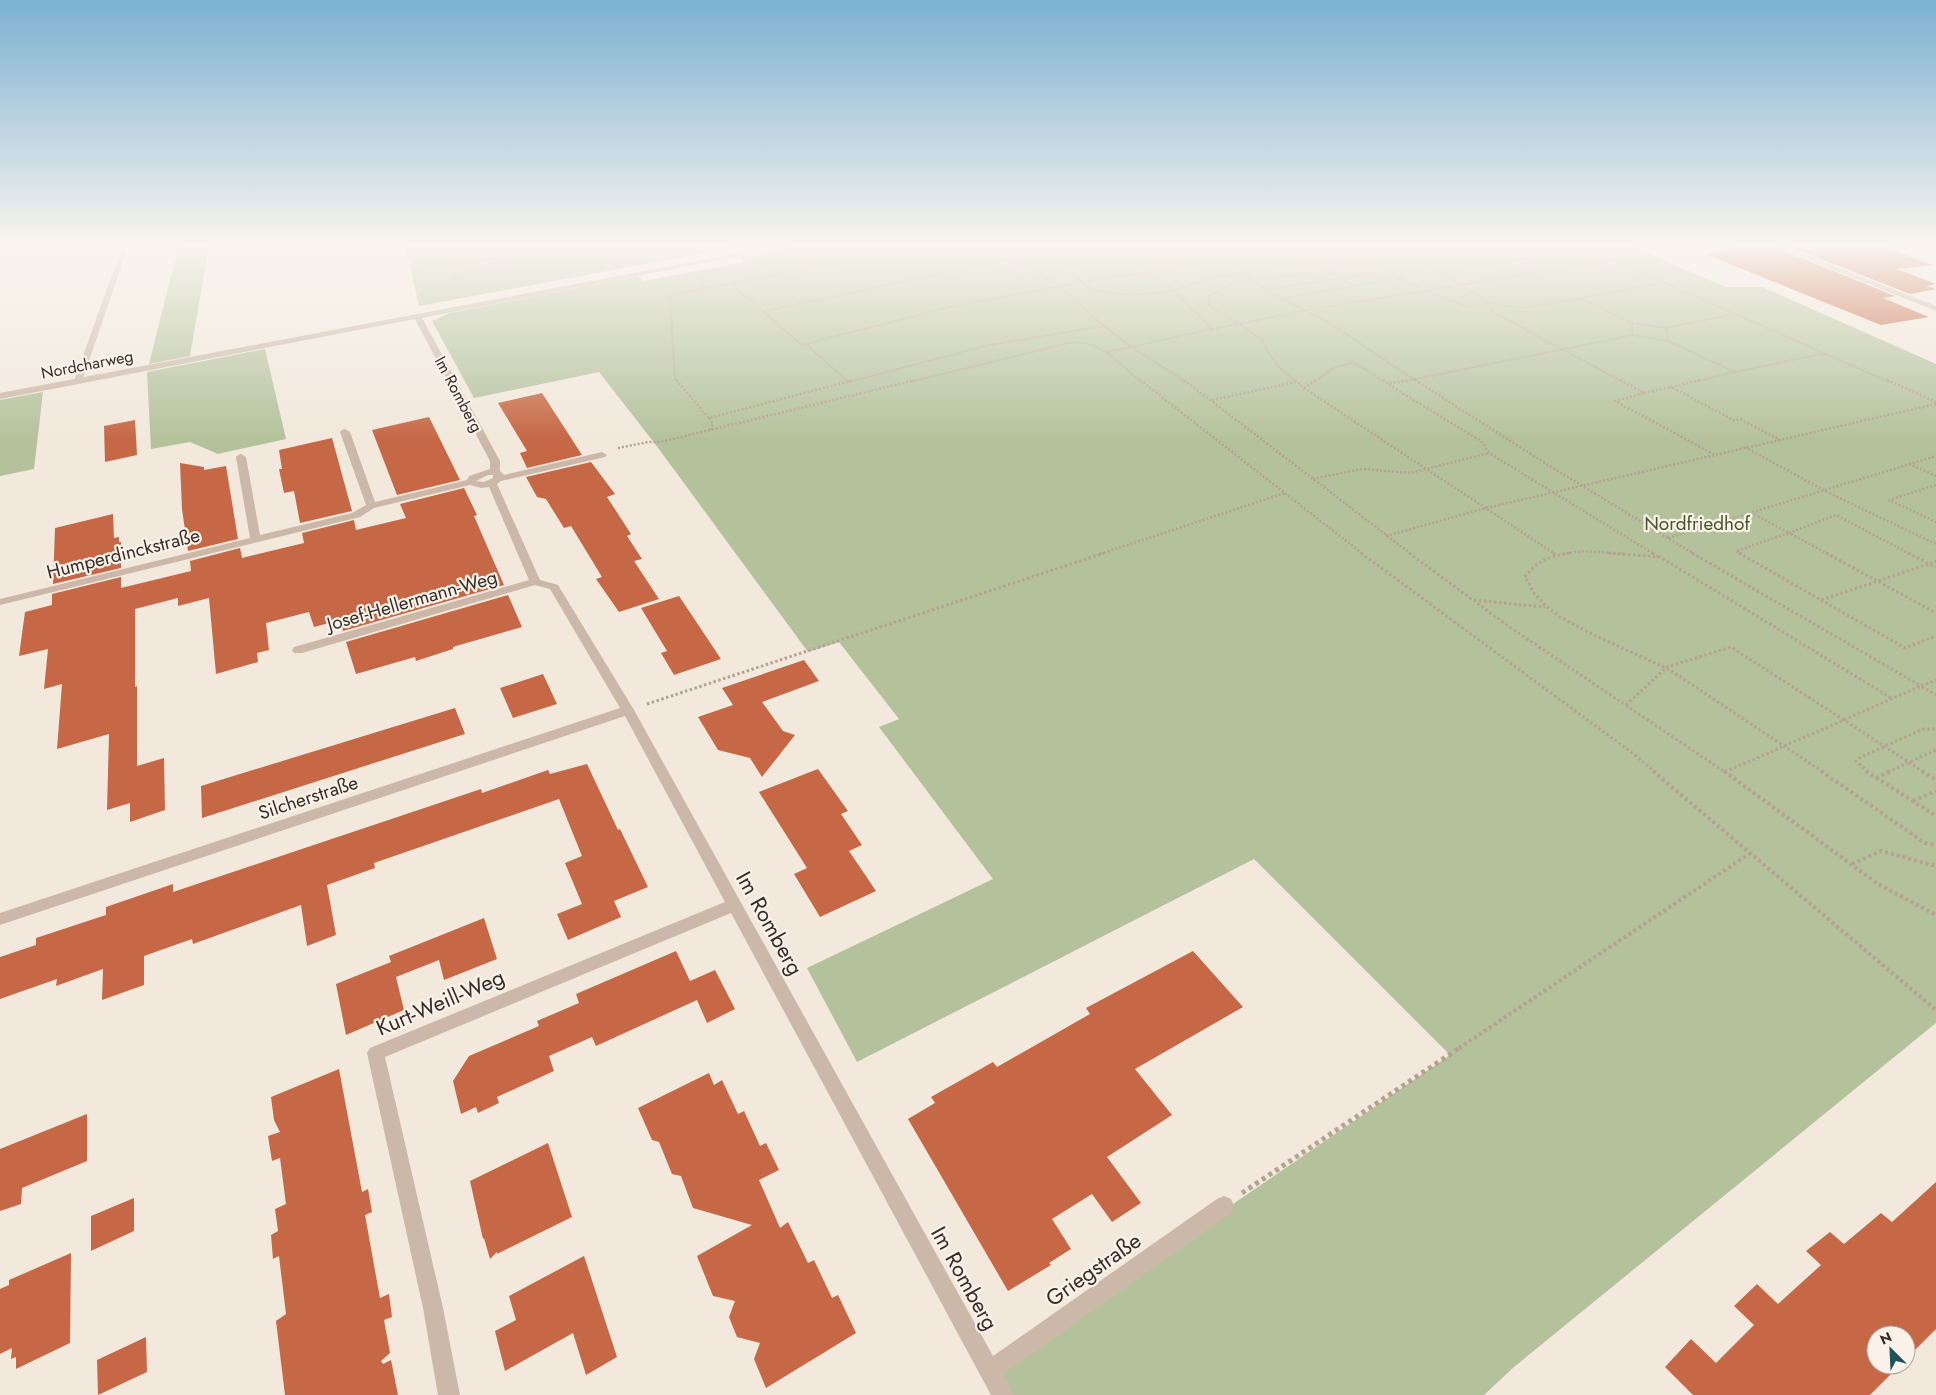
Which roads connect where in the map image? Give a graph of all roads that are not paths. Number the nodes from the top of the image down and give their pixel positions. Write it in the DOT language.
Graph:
graph roads {
  1 [pos="103,309"];
  2 [pos="459,309"];
  3 [pos="418,317"];
  4 [pos="78,381"];
  5 [pos="0,396"];
  6 [pos="345,432"];
  7 [pos="602,455"];
  8 [pos="241,457"];
  9 [pos="495,478"];
  10 [pos="371,506"];
  11 [pos="254,539"];
  12 [pos="535,582"];
  13 [pos="0,602"];
  14 [pos="298,650"];
  15 [pos="628,710"];
  16 [pos="734,905"];
  17 [pos="0,919"];
  18 [pos="1224,1206"];
  19 [pos="990,1371"];
  20 [pos="449,1395"];
  21 [pos="1003,1395"];
  1 -- 4 [label="street"];
  2 -- 3 [label="street, Nordcharweg"];
  3 -- 4 [label="street, Nordcharweg"];
  3 -- 9 [label="street, Im Romberg"];
  4 -- 5 [label="street, Nordcharweg"];
  6 -- 10 [label="street"];
  7 -- 9 [label="street"];
  8 -- 11 [label="street"];
  9 -- 10 [label="street, Humperdinckstraße"];
  9 -- 12 [label="street, Im Romberg"];
  10 -- 11 [label="street, Humperdinckstraße"];
  11 -- 13 [label="street, Humperdinckstraße"];
  12 -- 14 [label="street, Josef-Hellermann-Weg"];
  12 -- 15 [label="street, Im Romberg"];
  15 -- 16 [label="street, Im Romberg"];
  15 -- 17 [label="street, Silcherstraße"];
  16 -- 19 [label="street, Im Romberg"];
  16 -- 20 [label="street, Kurt-Weill-Weg"];
  18 -- 19 [label="street, Griegstraße"];
  19 -- 21 [label="street, Im Romberg"];
}
